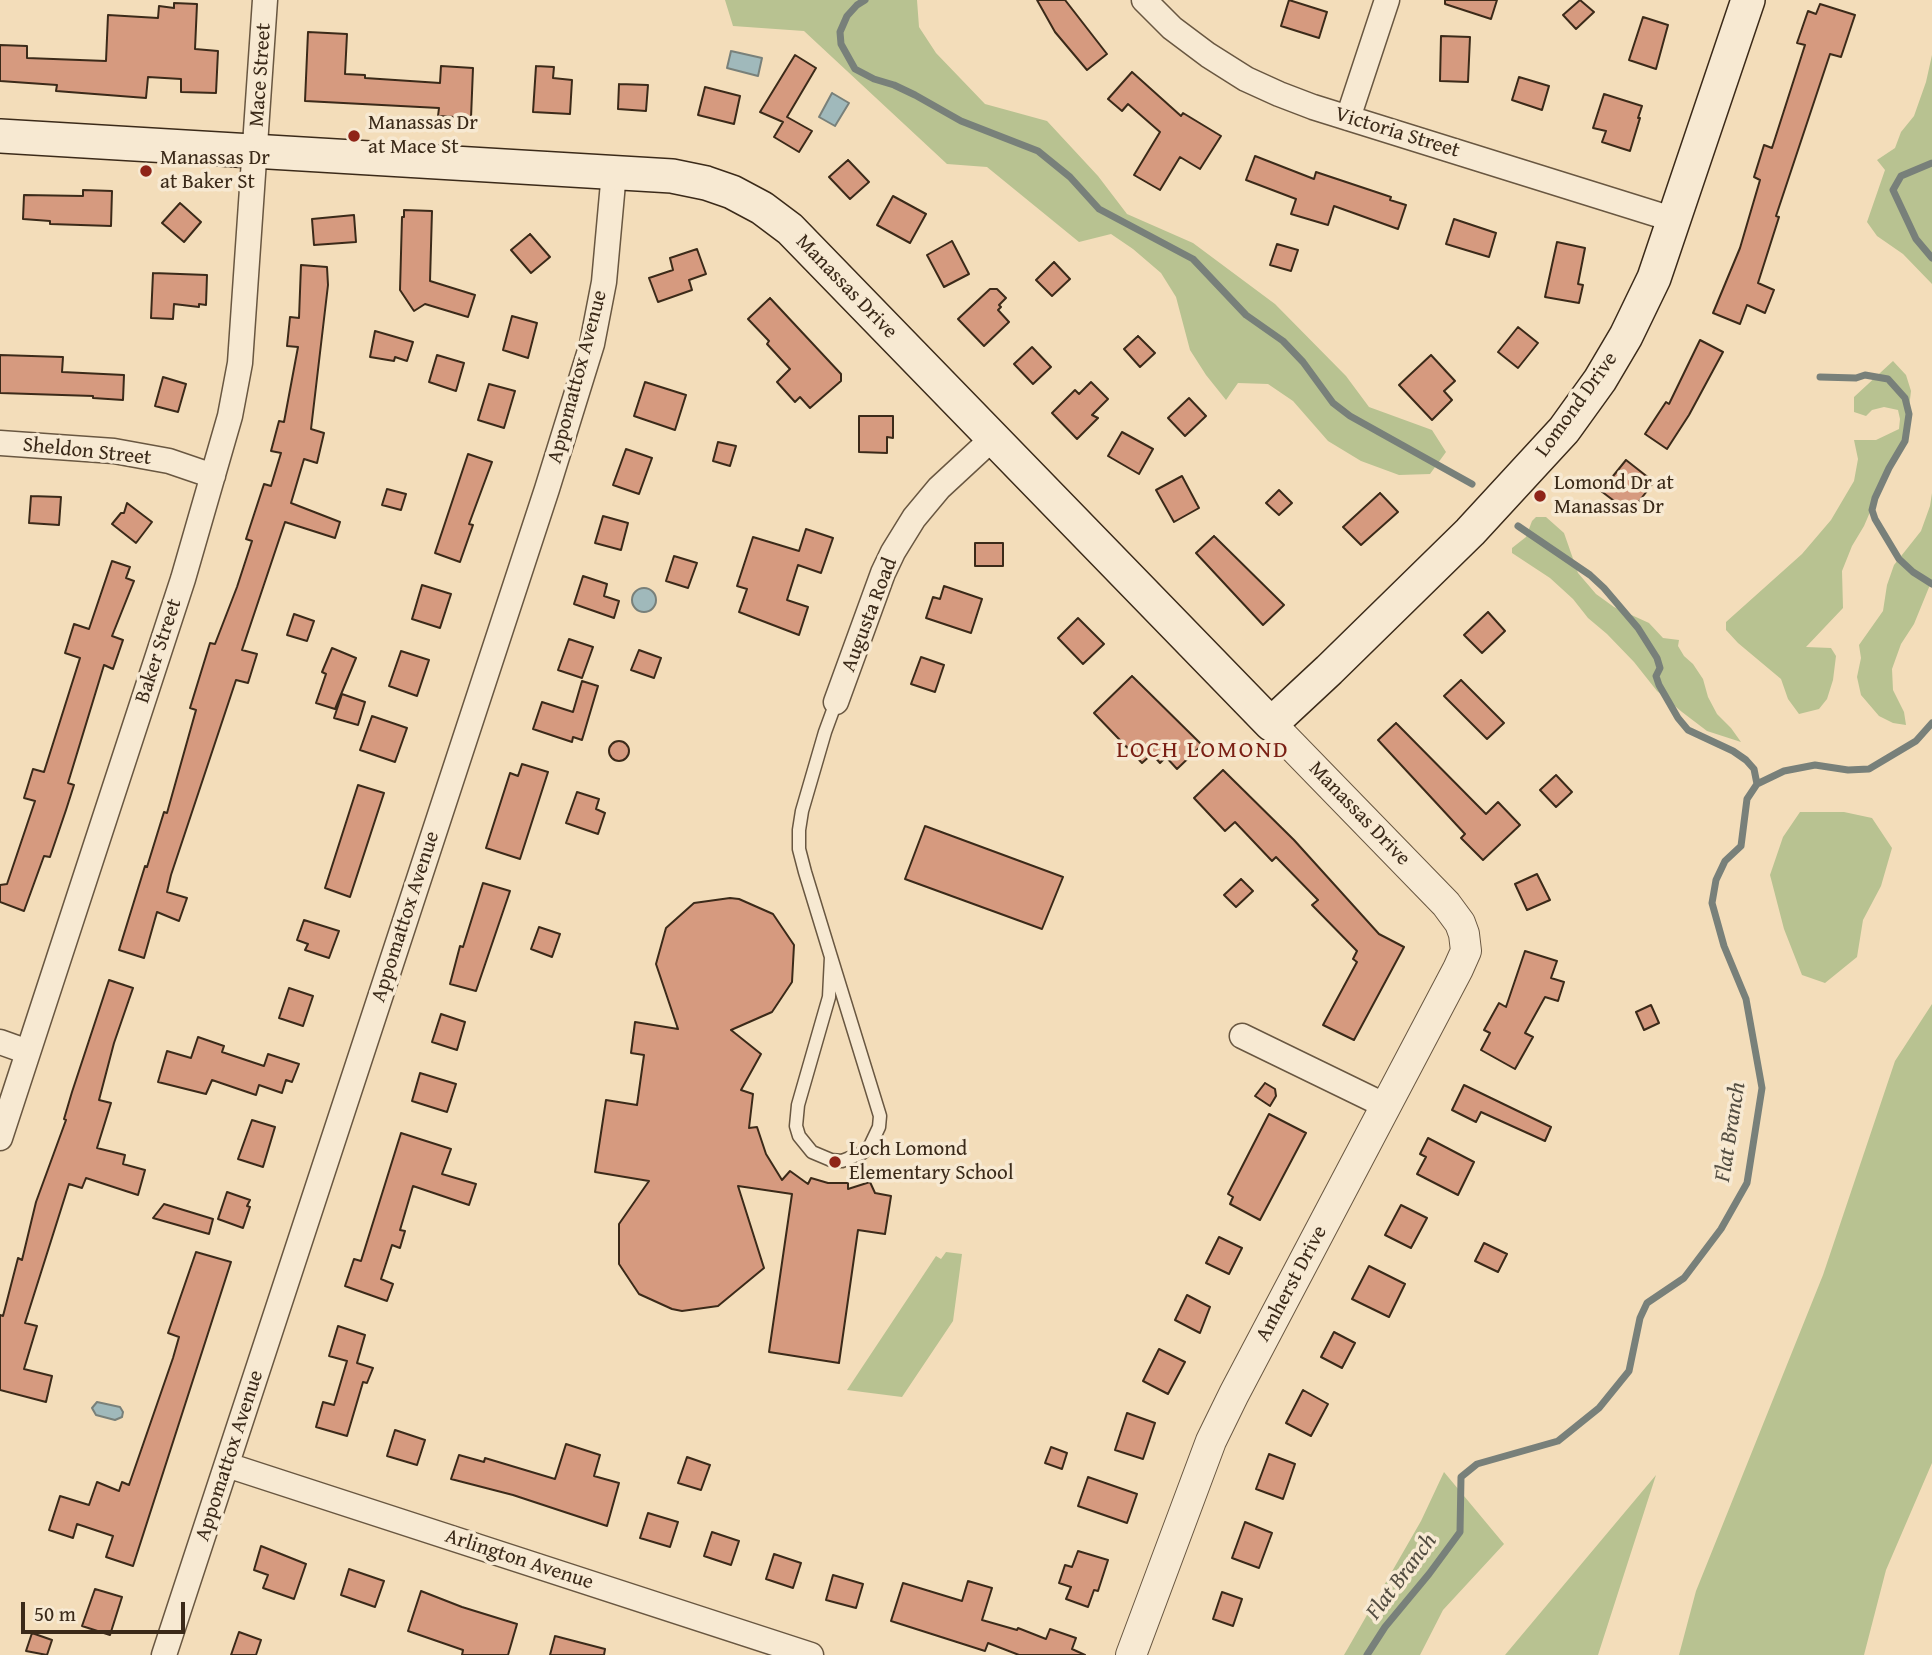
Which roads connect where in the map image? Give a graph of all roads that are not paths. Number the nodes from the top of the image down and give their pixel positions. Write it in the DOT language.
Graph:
graph roads {
  1 [pos="265,0"];
  2 [pos="1144,0"];
  3 [pos="1387,0"];
  4 [pos="1748,0"];
  5 [pos="1348,118"];
  6 [pos="0,135"];
  7 [pos="256,150"];
  8 [pos="614,172"];
  9 [pos="1675,220"];
  10 [pos="993,438"];
  11 [pos="0,443"];
  12 [pos="213,476"];
  13 [pos="836,702"];
  14 [pos="1271,724"];
  15 [pos="1460,923"];
  16 [pos="831,957"];
  17 [pos="1242,1036"];
  18 [pos="0,1042"];
  19 [pos="28,1052"];
  20 [pos="1386,1106"];
  21 [pos="0,1138"];
  22 [pos="227,1465"];
  23 [pos="164,1655"];
  24 [pos="811,1655"];
  25 [pos="1131,1655"];
  1 -- 7 [label="street, Mace Street"];
  2 -- 5 [label="street, Victoria Street"];
  3 -- 5 [label="street"];
  4 -- 9 [label="main road, Lomond Drive"];
  5 -- 9 [label="street, Victoria Street"];
  6 -- 7 [label="main road, Manassas Drive"];
  7 -- 8 [label="main road, Manassas Drive"];
  7 -- 12 [label="street, Baker Street"];
  8 -- 10 [label="main road, Manassas Drive"];
  8 -- 22 [label="street, Appomattox Avenue"];
  9 -- 14 [label="main road, Lomond Drive"];
  10 -- 13 [label="street, Augusta Road"];
  10 -- 14 [label="main road, Manassas Drive"];
  11 -- 12 [label="street, Sheldon Street"];
  12 -- 19 [label="street, Baker Street"];
  13 -- 16 [label="lane"];
  14 -- 15 [label="street, Manassas Drive"];
  15 -- 20 [label="street, Amherst Drive"];
  16 -- 16 [label="lane"];
  17 -- 20 [label="street"];
  18 -- 19 [label="street"];
  19 -- 21 [label="street, Baker Street"];
  20 -- 25 [label="street, Amherst Drive"];
  22 -- 23 [label="street, Appomattox Avenue"];
  22 -- 24 [label="street, Arlington Avenue"];
}
